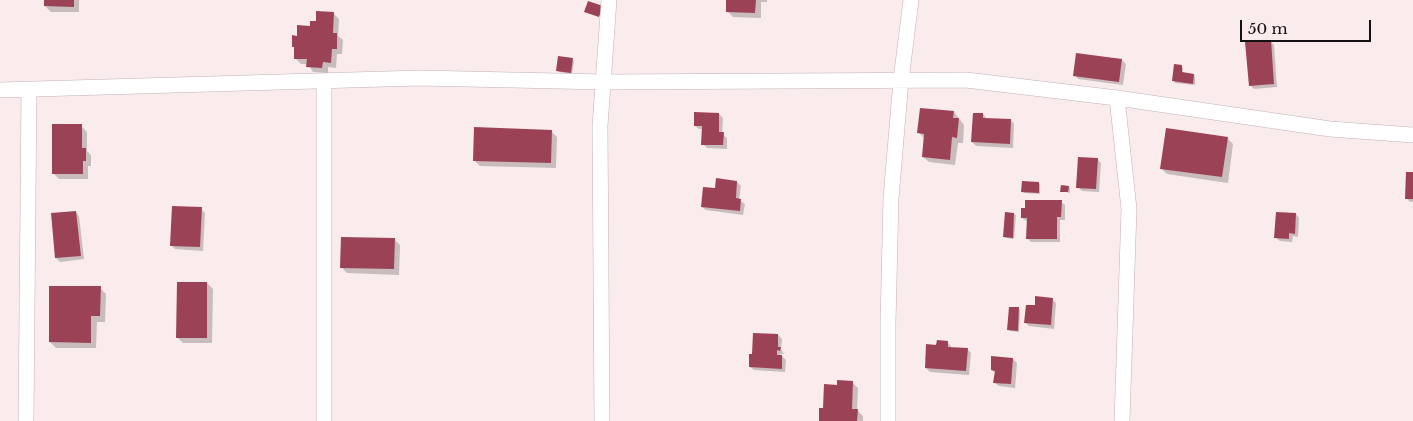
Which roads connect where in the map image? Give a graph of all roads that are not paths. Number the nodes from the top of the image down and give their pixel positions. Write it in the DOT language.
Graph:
graph roads {
  1 [pos="609,0"];
  2 [pos="911,0"];
  3 [pos="901,80"];
  4 [pos="324,81"];
  5 [pos="604,82"];
  6 [pos="29,89"];
  7 [pos="0,90"];
  8 [pos="1117,98"];
  9 [pos="1413,136"];
  10 [pos="26,421"];
  11 [pos="324,421"];
  12 [pos="602,421"];
  13 [pos="888,421"];
  14 [pos="1122,421"];
  1 -- 5 [label="street"];
  2 -- 3 [label="street"];
  3 -- 5 [label="street"];
  3 -- 8 [label="street"];
  3 -- 13 [label="street"];
  4 -- 5 [label="street"];
  4 -- 6 [label="street"];
  4 -- 11 [label="street"];
  5 -- 12 [label="street"];
  6 -- 7 [label="street"];
  6 -- 10 [label="street"];
  8 -- 9 [label="street"];
  8 -- 14 [label="street"];
}
